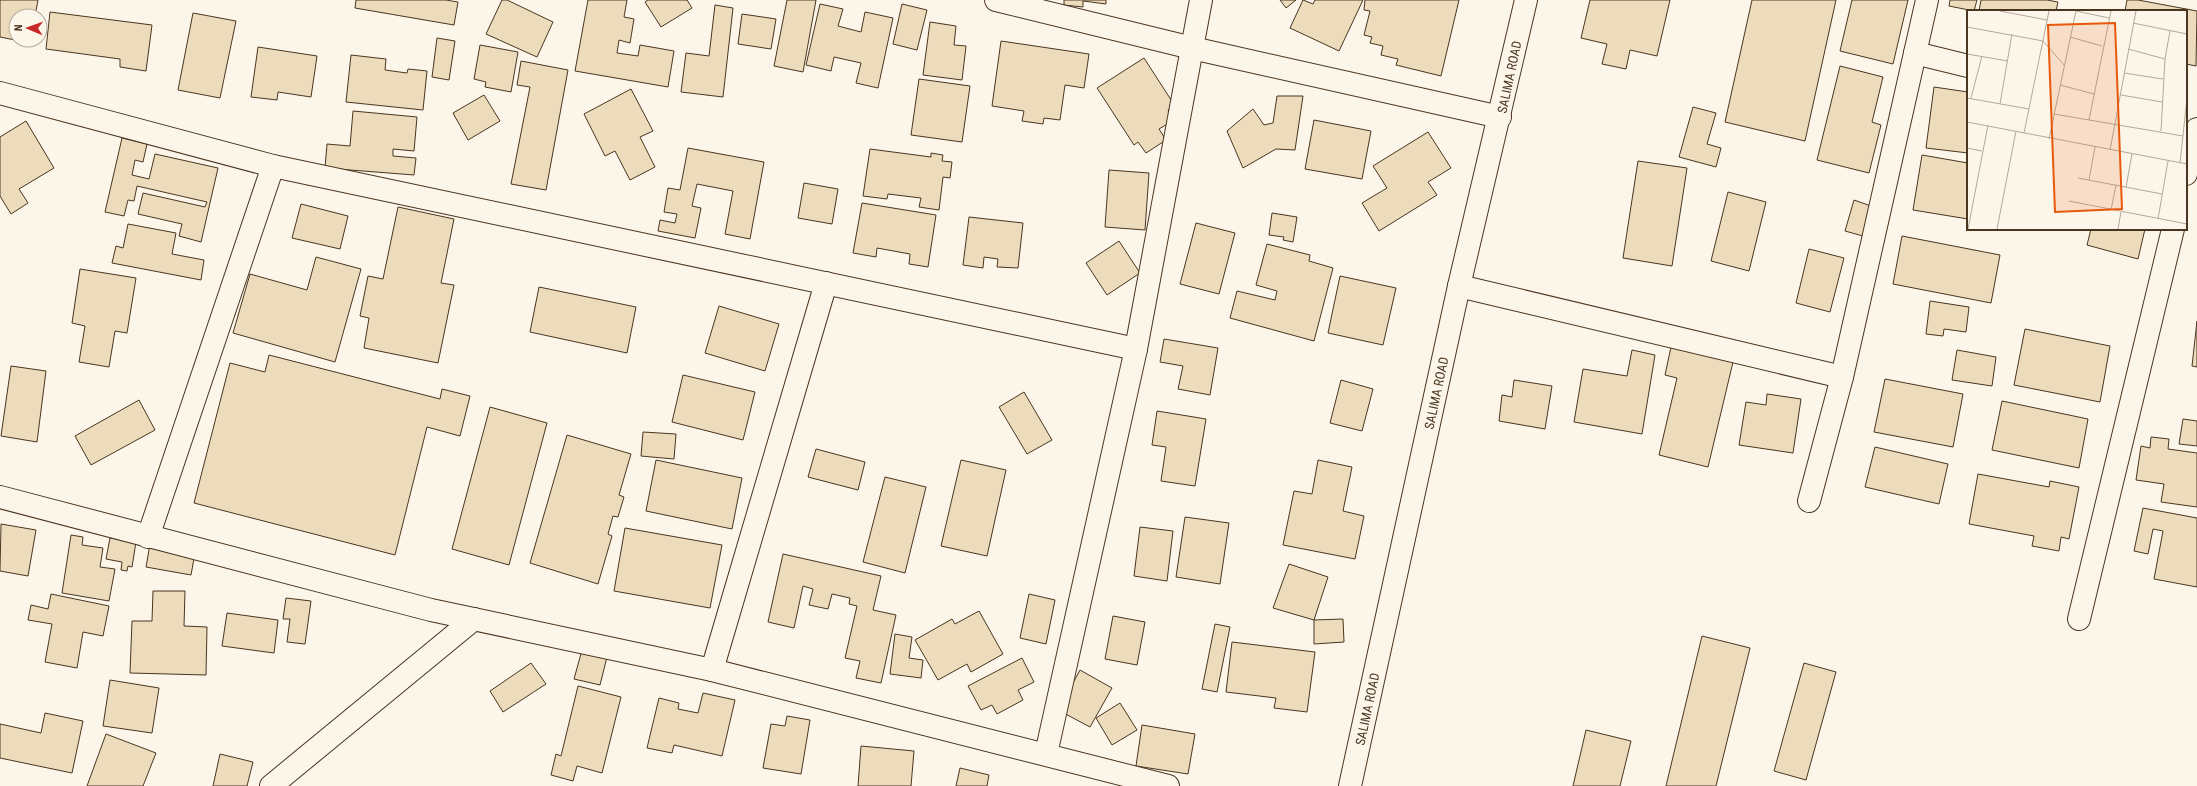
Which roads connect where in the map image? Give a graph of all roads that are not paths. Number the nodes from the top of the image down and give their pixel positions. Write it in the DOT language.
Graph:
graph roads {
  1 [pos="996,0"];
  2 [pos="1201,0"];
  3 [pos="1526,0"];
  4 [pos="1927,0"];
  5 [pos="1192,48"];
  6 [pos="1915,54"];
  7 [pos="1967,66"];
  8 [pos="0,93"];
  9 [pos="1500,117"];
  10 [pos="2187,119"];
  11 [pos="2197,122"];
  12 [pos="2197,129"];
  13 [pos="273,166"];
  14 [pos="2187,170"];
  15 [pos="2173,230"];
  16 [pos="826,283"];
  17 [pos="1459,286"];
  18 [pos="1136,349"];
  19 [pos="1842,377"];
  20 [pos="0,497"];
  21 [pos="1809,501"];
  22 [pos="148,537"];
  23 [pos="2079,618"];
  24 [pos="474,619"];
  25 [pos="712,670"];
  26 [pos="1046,754"];
  27 [pos="271,786"];
  28 [pos="1168,786"];
  29 [pos="1350,786"];
  1 -- 5 [label="street"];
  2 -- 5 [label="street"];
  3 -- 9 [label="street, SALIMA ROAD"];
  4 -- 6 [label="street"];
  5 -- 9 [label="street"];
  5 -- 18 [label="street"];
  6 -- 7 [label="street"];
  6 -- 19 [label="street"];
  8 -- 13 [label="street"];
  9 -- 17 [label="street, SALIMA ROAD"];
  10 -- 11 [label="street"];
  12 -- 14 [label="street"];
  13 -- 16 [label="street"];
  13 -- 22 [label="street"];
  15 -- 23 [label="street"];
  16 -- 18 [label="street"];
  16 -- 25 [label="street"];
  17 -- 19 [label="street"];
  17 -- 29 [label="street, SALIMA ROAD"];
  18 -- 26 [label="street"];
  19 -- 21 [label="street"];
  20 -- 22 [label="street"];
  22 -- 24 [label="street"];
  24 -- 25 [label="street"];
  24 -- 27 [label="street"];
  25 -- 26 [label="street"];
  26 -- 28 [label="street"];
}
